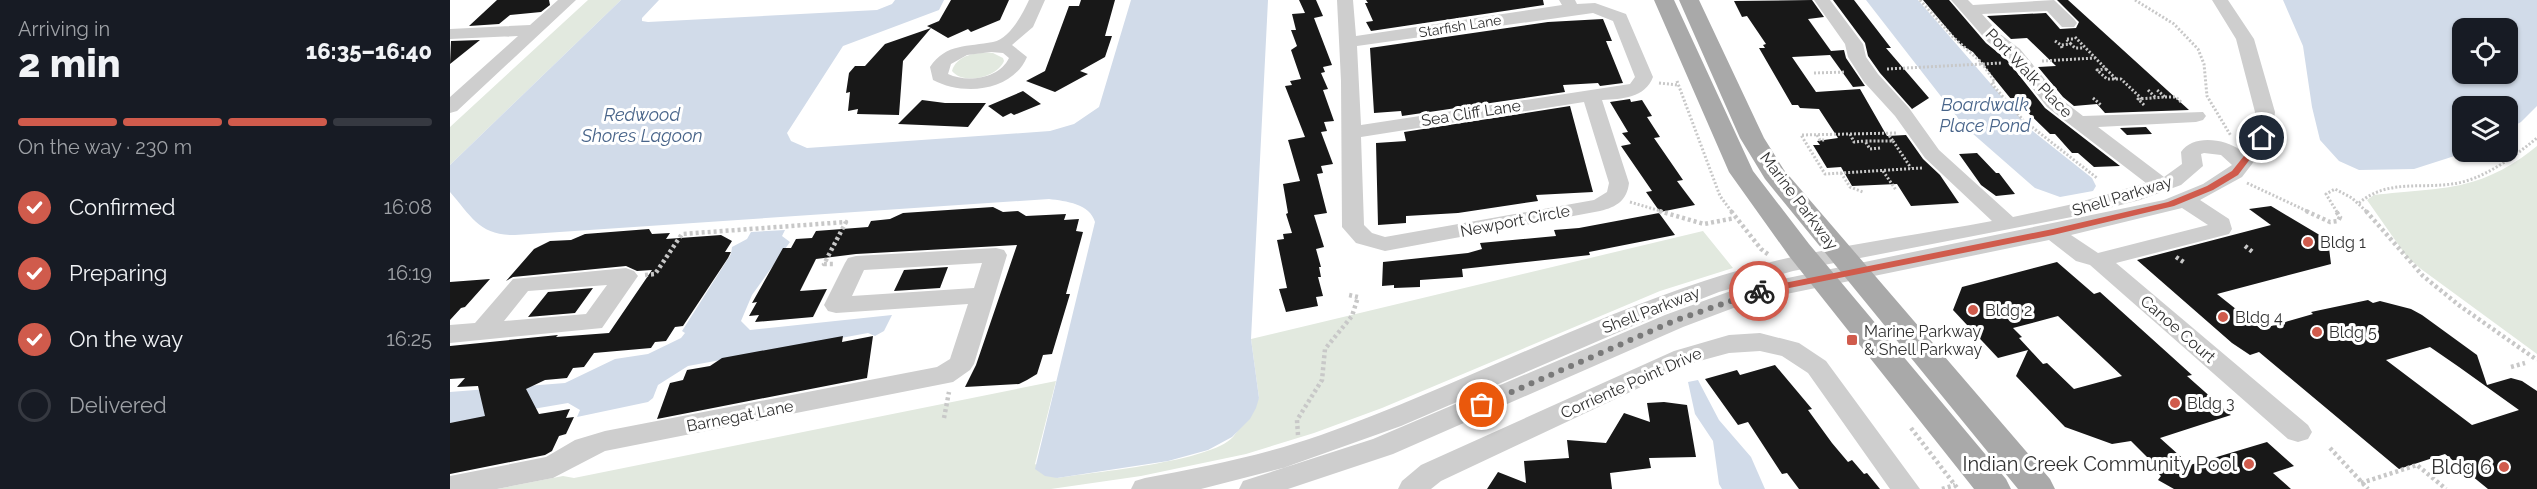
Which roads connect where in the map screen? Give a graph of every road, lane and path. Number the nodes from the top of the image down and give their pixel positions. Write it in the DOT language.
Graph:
graph roads {
  1 [pos="568,0"];
  2 [pos="1037,0"];
  3 [pos="1345,0"];
  4 [pos="1664,0"];
  5 [pos="1689,0"];
  6 [pos="1822,0"];
  7 [pos="1920,0"];
  8 [pos="2134,0"];
  9 [pos="2220,0"];
  10 [pos="2048,3"];
  11 [pos="1569,4"];
  12 [pos="1964,5"];
  13 [pos="2068,22"];
  14 [pos="534,30"];
  15 [pos="450,34"];
  16 [pos="2075,39"];
  17 [pos="2055,41"];
  18 [pos="1348,42"];
  19 [pos="2071,44"];
  20 [pos="999,47"];
  21 [pos="2063,47"];
  22 [pos="2075,48"];
  23 [pos="2084,48"];
  24 [pos="2095,58"];
  25 [pos="2021,62"];
  26 [pos="1977,64"];
  27 [pos="1918,68"];
  28 [pos="2106,69"];
  29 [pos="2116,79"];
  30 [pos="2156,89"];
  31 [pos="2148,90"];
  32 [pos="1591,94"];
  33 [pos="2094,98"];
  34 [pos="2156,98"];
  35 [pos="2142,99"];
  36 [pos="2101,105"];
  37 [pos="450,107"];
  38 [pos="2196,116"];
  39 [pos="2157,118"];
  40 [pos="2078,122"];
  41 [pos="1352,132"];
  42 [pos="1917,132"];
  43 [pos="1816,134"];
  44 [pos="1825,134"];
  45 [pos="1850,134"];
  46 [pos="1888,134"];
  47 [pos="2537,138"];
  48 [pos="1865,141"];
  49 [pos="1893,141"];
  50 [pos="1880,148"];
  51 [pos="2240,162"];
  52 [pos="1947,167"];
  53 [pos="1911,169"];
  54 [pos="1883,171"];
  55 [pos="1841,173"];
  56 [pos="2097,178"];
  57 [pos="2161,185"];
  58 [pos="1896,190"];
  59 [pos="1863,192"];
  60 [pos="1615,198"];
  61 [pos="2185,200"];
  62 [pos="2359,203"];
  63 [pos="1735,218"];
  64 [pos="2008,224"];
  65 [pos="2062,230"];
  66 [pos="2245,246"];
  67 [pos="2254,253"];
  68 [pos="2102,259"];
  69 [pos="856,262"];
  70 [pos="1831,266"];
  71 [pos="626,276"];
  72 [pos="983,295"];
  73 [pos="1349,295"];
  74 [pos="482,331"];
  75 [pos="450,334"];
  76 [pos="2537,360"];
  77 [pos="2525,363"];
  78 [pos="2511,367"];
  79 [pos="2298,432"];
  80 [pos="2330,448"];
  81 [pos="1303,450"];
  82 [pos="2361,483"];
  83 [pos="1955,485"];
  84 [pos="450,487"];
  85 [pos="1145,489"];
  86 [pos="1252,489"];
  87 [pos="1412,489"];
  88 [pos="1906,489"];
  89 [pos="1942,489"];
  90 [pos="1995,489"];
  91 [pos="2038,489"];
  92 [pos="2368,489"];
  93 [pos="2446,489"];
  1 -- 14 [label="street"];
  2 -- 20 [label="street"];
  3 -- 18 [label="street, Newport Circle"];
  4 -- 70 [label="main road, Marine Parkway"];
  5 -- 70 [label="main road, Marine Parkway"];
  6 -- 42 [label="street"];
  7 -- 56 [label="path"];
  8 -- 51 [label="path"];
  9 -- 51 [label="street"];
  10 -- 12 [label="street"];
  10 -- 13 [label="street"];
  11 -- 18 [label="street, Starfish Lane"];
  11 -- 32 [label="street"];
  12 -- 25 [label="street, Port Walk Place"];
  13 -- 16 [label="path"];
  14 -- 15 [label="street"];
  14 -- 37 [label="street"];
  16 -- 19 [label="path"];
  16 -- 23 [label="path"];
  17 -- 21 [label="path"];
  18 -- 41 [label="street, Newport Circle"];
  19 -- 21 [label="path"];
  19 -- 22 [label="path"];
  21 -- 22 [label="path"];
  22 -- 23 [label="path"];
  23 -- 24 [label="path"];
  24 -- 25 [label="path"];
  24 -- 28 [label="path"];
  25 -- 40 [label="street, Port Walk Place"];
  26 -- 27 [label="path"];
  28 -- 29 [label="path"];
  28 -- 29 [label="path"];
  29 -- 35 [label="path"];
  30 -- 34 [label="path"];
  31 -- 34 [label="path"];
  32 -- 41 [label="street, Sea Cliff Lane"];
  32 -- 60 [label="street"];
  33 -- 36 [label="path"];
  34 -- 35 [label="path"];
  35 -- 39 [label="path"];
  38 -- 39 [label="street"];
  39 -- 40 [label="street"];
  40 -- 57 [label="street, Port Walk Place"];
  41 -- 60 [label="street, Newport Circle"];
  42 -- 46 [label="path"];
  42 -- 52 [label="street"];
  43 -- 44 [label="path"];
  43 -- 44 [label="path"];
  43 -- 55 [label="path"];
  44 -- 45 [label="path"];
  45 -- 46 [label="path"];
  45 -- 48 [label="path"];
  46 -- 49 [label="path"];
  47 -- 62 [label="path"];
  48 -- 49 [label="path"];
  48 -- 50 [label="path"];
  49 -- 53 [label="path"];
  51 -- 57 [label="street, Shell Parkway"];
  51 -- 61 [label="street, Shell Parkway"];
  51 -- 62 [label="path"];
  52 -- 53 [label="path"];
  52 -- 64 [label="street"];
  53 -- 54 [label="path"];
  54 -- 55 [label="path"];
  54 -- 58 [label="path"];
  55 -- 59 [label="path"];
  57 -- 64 [label="street, Shell Parkway"];
  60 -- 63 [label="path"];
  61 -- 65 [label="street, Shell Parkway"];
  61 -- 68 [label="street"];
  62 -- 76 [label="path"];
  64 -- 70 [label="street, Shell Parkway"];
  65 -- 68 [label="street, Canoe Court"];
  65 -- 70 [label="street, Shell Parkway"];
  66 -- 67 [label="path"];
  68 -- 79 [label="street, Canoe Court"];
  69 -- 71 [label="path"];
  69 -- 72 [label="street, Barnegat Lane"];
  69 -- 72 [label="street"];
  70 -- 81 [label="street, Shell Parkway"];
  70 -- 86 [label="street, Shell Parkway"];
  70 -- 90 [label="main road, Marine Parkway"];
  70 -- 91 [label="main road, Marine Parkway"];
  71 -- 74 [label="street"];
  71 -- 74 [label="street"];
  72 -- 84 [label="street, Barnegat Lane"];
  73 -- 81 [label="path"];
  74 -- 75 [label="street"];
  77 -- 78 [label="path"];
  80 -- 82 [label="path"];
  81 -- 85 [label="street, Shell Parkway"];
  82 -- 92 [label="path"];
  82 -- 93 [label="path"];
  83 -- 89 [label="path"];
  87 -- 88 [label="street, Corriente Point Drive"];
}
